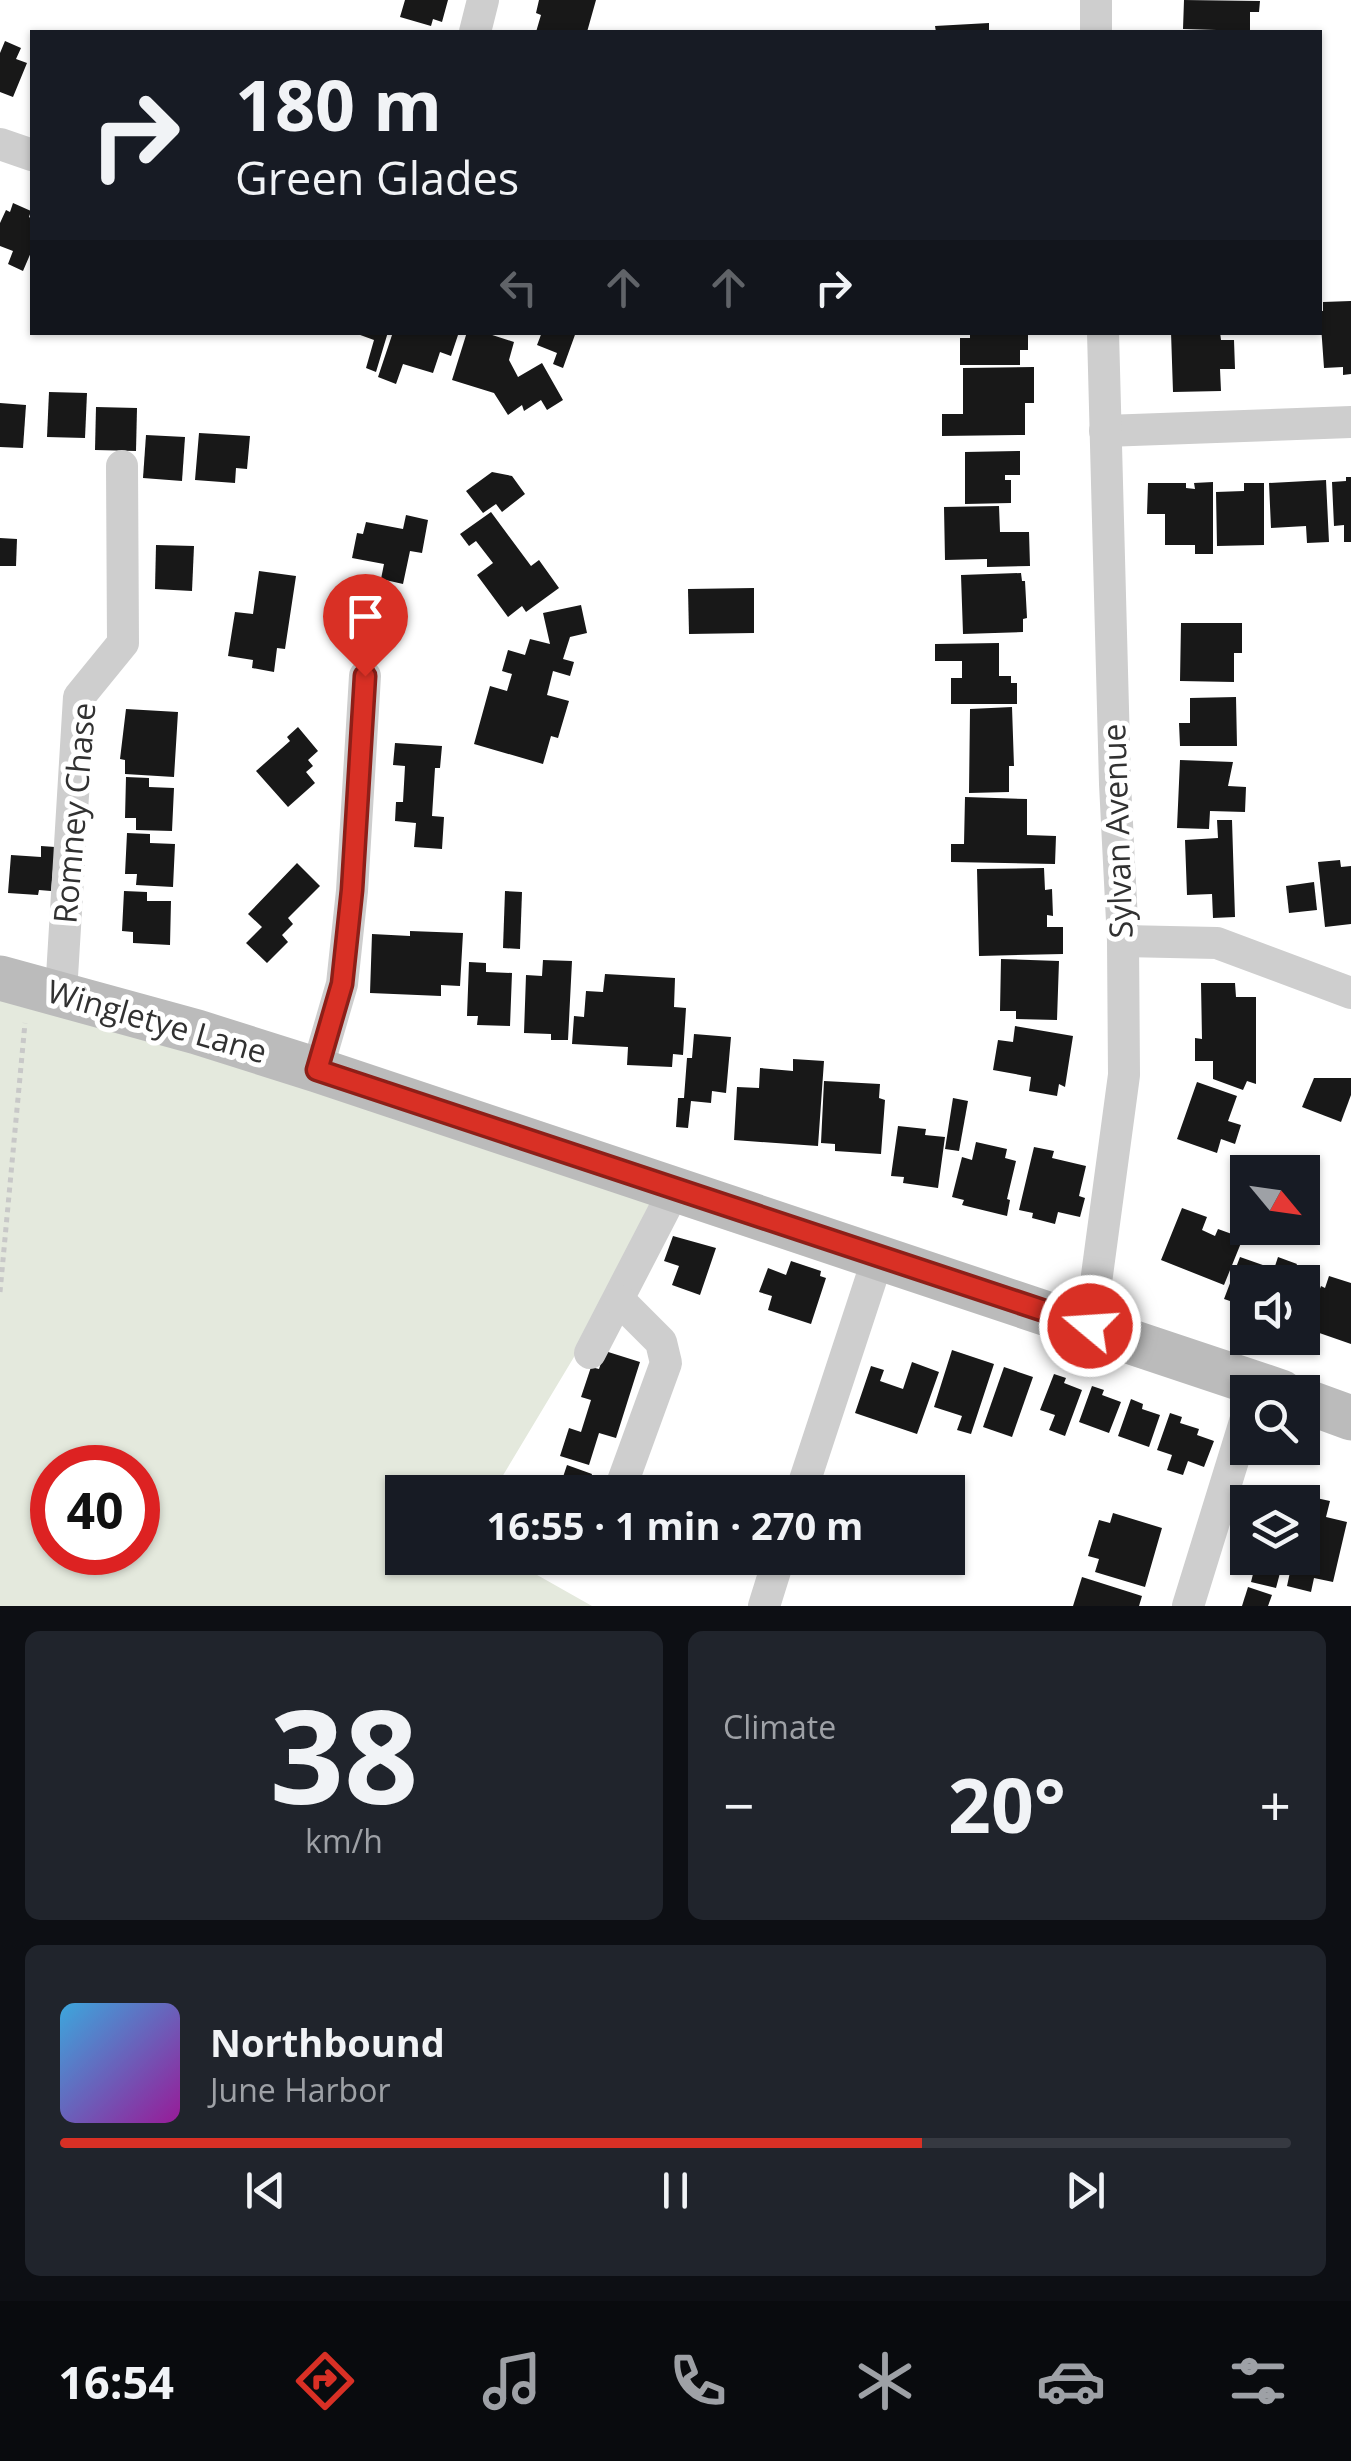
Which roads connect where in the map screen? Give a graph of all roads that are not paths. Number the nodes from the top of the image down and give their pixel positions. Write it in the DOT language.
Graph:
graph roads {
  1 [pos="483,0"];
  2 [pos="1096,0"];
  3 [pos="476,30"];
  4 [pos="1096,30"];
  5 [pos="0,144"];
  6 [pos="30,155"];
  7 [pos="1103,335"];
  8 [pos="1351,422"];
  9 [pos="1106,431"];
  10 [pos="122,466"];
  11 [pos="365,676"];
  12 [pos="1123,941"];
  13 [pos="30,985"];
  14 [pos="1351,993"];
  15 [pos="317,1070"];
  16 [pos="676,1188"];
  17 [pos="878,1258"];
  18 [pos="620,1302"];
  19 [pos="1090,1326"];
  20 [pos="590,1353"];
  21 [pos="1230,1383"];
  22 [pos="1320,1407"];
  23 [pos="1351,1418"];
  24 [pos="1235,1465"];
  25 [pos="625,1475"];
  26 [pos="807,1475"];
  27 [pos="774,1575"];
  28 [pos="764,1606"];
  29 [pos="1188,1606"];
  1 -- 3 [label="street"];
  2 -- 4 [label="street"];
  5 -- 6 [label="street"];
  7 -- 9 [label="street, Sylvan Avenue"];
  8 -- 9 [label="street"];
  9 -- 12 [label="street, Sylvan Avenue"];
  10 -- 13 [label="street, Romney Chase"];
  11 -- 15 [label="street"];
  12 -- 14 [label="street"];
  12 -- 19 [label="street, Sylvan Avenue"];
  13 -- 15 [label="street, Wingletye Lane"];
  15 -- 16 [label="street, Wingletye Lane"];
  16 -- 17 [label="street, Wingletye Lane"];
  16 -- 18 [label="street"];
  17 -- 19 [label="street, Wingletye Lane"];
  17 -- 26 [label="street"];
  18 -- 20 [label="street"];
  18 -- 25 [label="street"];
  19 -- 21 [label="street, Wingletye Lane"];
  22 -- 23 [label="street"];
  24 -- 29 [label="street"];
  27 -- 28 [label="street"];
}
